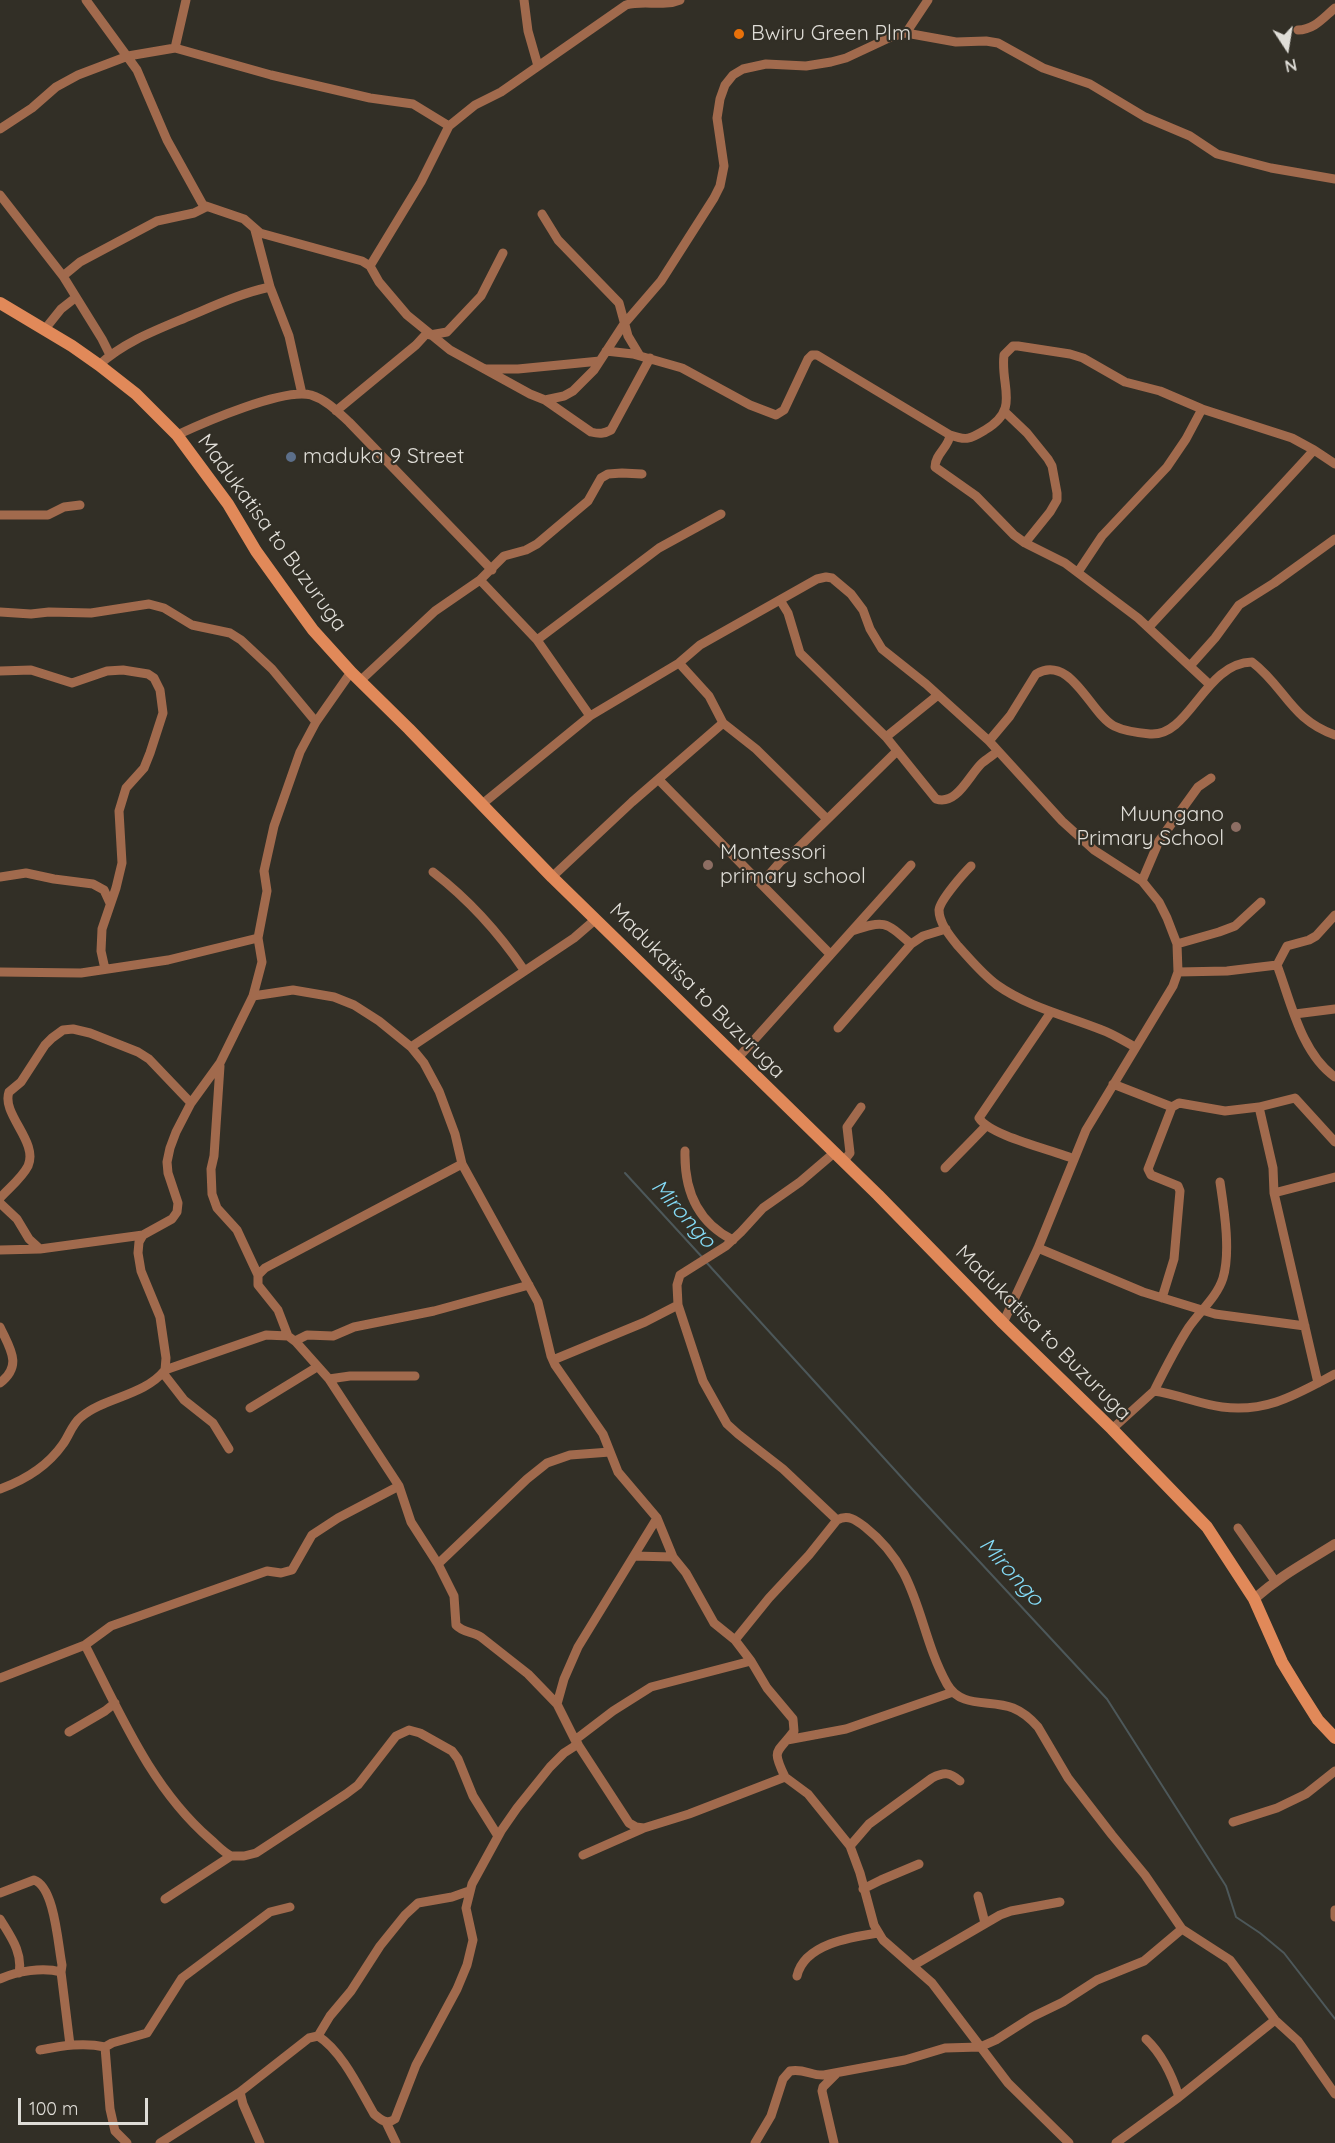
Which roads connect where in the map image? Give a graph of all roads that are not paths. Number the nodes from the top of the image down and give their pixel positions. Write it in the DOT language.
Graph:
graph roads {
  1 [pos="86,0"];
  2 [pos="186,0"];
  3 [pos="524,0"];
  4 [pos="680,0"];
  5 [pos="928,0"];
  6 [pos="1335,8"];
  7 [pos="1298,30"];
  8 [pos="906,33"];
  9 [pos="175,48"];
  10 [pos="128,56"];
  11 [pos="538,66"];
  12 [pos="449,126"];
  13 [pos="0,129"];
  14 [pos="1335,179"];
  15 [pos="0,195"];
  16 [pos="206,207"];
  17 [pos="542,214"];
  18 [pos="255,230"];
  19 [pos="503,254"];
  20 [pos="370,266"];
  21 [pos="63,276"];
  22 [pos="270,287"];
  23 [pos="75,298"];
  24 [pos="0,303"];
  25 [pos="624,324"];
  26 [pos="45,329"];
  27 [pos="429,334"];
  28 [pos="606,351"];
  29 [pos="110,355"];
  30 [pos="640,356"];
  31 [pos="650,358"];
  32 [pos="600,361"];
  33 [pos="99,365"];
  34 [pos="483,369"];
  35 [pos="302,394"];
  36 [pos="545,400"];
  37 [pos="1202,409"];
  38 [pos="336,411"];
  39 [pos="1005,412"];
  40 [pos="177,435"];
  41 [pos="950,435"];
  42 [pos="1314,450"];
  43 [pos="1335,464"];
  44 [pos="642,474"];
  45 [pos="80,505"];
  46 [pos="721,514"];
  47 [pos="0,515"];
  48 [pos="1335,539"];
  49 [pos="1025,543"];
  50 [pos="492,570"];
  51 [pos="1078,572"];
  52 [pos="480,580"];
  53 [pos="780,600"];
  54 [pos="0,612"];
  55 [pos="1149,627"];
  56 [pos="537,639"];
  57 [pos="678,663"];
  58 [pos="1190,666"];
  59 [pos="0,671"];
  60 [pos="356,677"];
  61 [pos="1209,684"];
  62 [pos="938,695"];
  63 [pos="590,716"];
  64 [pos="316,722"];
  65 [pos="723,723"];
  66 [pos="1335,735"];
  67 [pos="886,737"];
  68 [pos="989,741"];
  69 [pos="897,751"];
  70 [pos="998,751"];
  71 [pos="1211,778"];
  72 [pos="659,780"];
  73 [pos="481,805"];
  74 [pos="826,818"];
  75 [pos="911,865"];
  76 [pos="971,866"];
  77 [pos="433,872"];
  78 [pos="0,877"];
  79 [pos="552,877"];
  80 [pos="1142,881"];
  81 [pos="761,884"];
  82 [pos="1261,902"];
  83 [pos="110,903"];
  84 [pos="1335,915"];
  85 [pos="596,919"];
  86 [pos="946,929"];
  87 [pos="852,931"];
  88 [pos="258,938"];
  89 [pos="911,944"];
  90 [pos="1177,944"];
  91 [pos="830,954"];
  92 [pos="1277,965"];
  93 [pos="105,969"];
  94 [pos="524,970"];
  95 [pos="0,972"];
  96 [pos="1178,972"];
  97 [pos="253,996"];
  98 [pos="1335,1010"];
  99 [pos="1052,1012"];
  100 [pos="1295,1014"];
  101 [pos="838,1028"];
  102 [pos="411,1047"];
  103 [pos="1135,1047"];
  104 [pos="737,1059"];
  105 [pos="220,1064"];
  106 [pos="1335,1077"];
  107 [pos="1113,1084"];
  108 [pos="4,1092"];
  109 [pos="191,1103"];
  110 [pos="861,1107"];
  111 [pos="1172,1107"];
  112 [pos="1259,1107"];
  113 [pos="986,1126"];
  114 [pos="1335,1142"];
  115 [pos="685,1151"];
  116 [pos="838,1157"];
  117 [pos="1074,1159"];
  118 [pos="462,1164"];
  119 [pos="945,1168"];
  120 [pos="1335,1177"];
  121 [pos="1220,1182"];
  122 [pos="1274,1193"];
  123 [pos="0,1198"];
  124 [pos="0,1203"];
  125 [pos="143,1235"];
  126 [pos="733,1240"];
  127 [pos="1038,1248"];
  128 [pos="40,1249"];
  129 [pos="0,1250"];
  130 [pos="258,1275"];
  131 [pos="529,1285"];
  132 [pos="1162,1298"];
  133 [pos="678,1305"];
  134 [pos="1202,1310"];
  135 [pos="1003,1323"];
  136 [pos="1305,1326"];
  137 [pos="0,1327"];
  138 [pos="292,1339"];
  139 [pos="553,1360"];
  140 [pos="317,1367"];
  141 [pos="164,1372"];
  142 [pos="1335,1374"];
  143 [pos="414,1376"];
  144 [pos="329,1379"];
  145 [pos="0,1383"];
  146 [pos="1318,1383"];
  147 [pos="1154,1391"];
  148 [pos="250,1408"];
  149 [pos="1112,1430"];
  150 [pos="229,1449"];
  151 [pos="610,1452"];
  152 [pos="399,1485"];
  153 [pos="0,1489"];
  154 [pos="657,1518"];
  155 [pos="837,1520"];
  156 [pos="1238,1528"];
  157 [pos="1335,1544"];
  158 [pos="634,1556"];
  159 [pos="673,1557"];
  160 [pos="438,1564"];
  161 [pos="1275,1581"];
  162 [pos="1254,1599"];
  163 [pos="735,1640"];
  164 [pos="85,1645"];
  165 [pos="751,1661"];
  166 [pos="0,1678"];
  167 [pos="953,1692"];
  168 [pos="115,1703"];
  169 [pos="557,1704"];
  170 [pos="69,1732"];
  171 [pos="1335,1738"];
  172 [pos="786,1740"];
  173 [pos="577,1742"];
  174 [pos="1335,1771"];
  175 [pos="785,1777"];
  176 [pos="960,1781"];
  177 [pos="1233,1822"];
  178 [pos="644,1827"];
  179 [pos="498,1836"];
  180 [pos="850,1846"];
  181 [pos="584,1854"];
  182 [pos="231,1857"];
  183 [pos="919,1864"];
  184 [pos="863,1889"];
  185 [pos="469,1891"];
  186 [pos="0,1893"];
  187 [pos="978,1896"];
  188 [pos="165,1899"];
  189 [pos="1060,1902"];
  190 [pos="290,1907"];
  191 [pos="1335,1910"];
  192 [pos="1335,1917"];
  193 [pos="0,1919"];
  194 [pos="985,1923"];
  195 [pos="1182,1929"];
  196 [pos="878,1933"];
  197 [pos="914,1965"];
  198 [pos="61,1972"];
  199 [pos="19,1973"];
  200 [pos="797,1976"];
  201 [pos="0,1978"];
  202 [pos="1275,2020"];
  203 [pos="318,2036"];
  204 [pos="1146,2039"];
  205 [pos="70,2045"];
  206 [pos="105,2047"];
  207 [pos="980,2047"];
  208 [pos="40,2050"];
  209 [pos="837,2074"];
  210 [pos="240,2092"];
  211 [pos="1335,2094"];
  212 [pos="1179,2097"];
  213 [pos="386,2122"];
  214 [pos="127,2143"];
  215 [pos="160,2143"];
  216 [pos="260,2143"];
  217 [pos="396,2143"];
  218 [pos="755,2143"];
  219 [pos="834,2143"];
  220 [pos="1069,2143"];
  221 [pos="1116,2143"];
  1 -- 10 [label="street"];
  2 -- 9 [label="street"];
  3 -- 11 [label="street"];
  4 -- 11 [label="street"];
  5 -- 8 [label="street"];
  6 -- 7 [label="street"];
  8 -- 14 [label="street"];
  8 -- 25 [label="street"];
  9 -- 10 [label="street"];
  9 -- 12 [label="street"];
  10 -- 13 [label="street"];
  10 -- 16 [label="street"];
  11 -- 12 [label="street"];
  12 -- 20 [label="street"];
  15 -- 21 [label="street"];
  16 -- 18 [label="street"];
  16 -- 21 [label="street"];
  17 -- 25 [label="street"];
  18 -- 20 [label="street"];
  18 -- 22 [label="street"];
  19 -- 27 [label="street"];
  20 -- 27 [label="street"];
  21 -- 23 [label="street"];
  22 -- 29 [label="street"];
  22 -- 35 [label="street"];
  23 -- 26 [label="street"];
  23 -- 29 [label="street"];
  24 -- 26 [label="main road, Madukatisa to Buzuruga"];
  25 -- 28 [label="street"];
  25 -- 30 [label="street"];
  26 -- 33 [label="main road, Madukatisa to Buzuruga"];
  27 -- 34 [label="street"];
  27 -- 38 [label="street"];
  28 -- 30 [label="street"];
  28 -- 32 [label="street"];
  29 -- 33 [label="street"];
  30 -- 31 [label="street"];
  31 -- 36 [label="street"];
  31 -- 41 [label="street"];
  32 -- 34 [label="street"];
  32 -- 36 [label="street"];
  33 -- 40 [label="main road, Madukatisa to Buzuruga"];
  34 -- 36 [label="street"];
  35 -- 38 [label="street"];
  35 -- 40 [label="street"];
  37 -- 39 [label="street"];
  37 -- 42 [label="street"];
  37 -- 51 [label="street"];
  38 -- 50 [label="street"];
  39 -- 41 [label="street"];
  39 -- 49 [label="street"];
  40 -- 60 [label="main road, Madukatisa to Buzuruga"];
  41 -- 49 [label="street"];
  42 -- 43 [label="street"];
  42 -- 55 [label="street"];
  44 -- 50 [label="street"];
  45 -- 47 [label="street"];
  46 -- 56 [label="street"];
  48 -- 58 [label="street"];
  49 -- 51 [label="street"];
  50 -- 52 [label="street"];
  51 -- 55 [label="street"];
  52 -- 56 [label="street"];
  52 -- 60 [label="street"];
  53 -- 57 [label="street"];
  53 -- 62 [label="street"];
  53 -- 67 [label="street"];
  54 -- 64 [label="street"];
  55 -- 58 [label="street"];
  56 -- 63 [label="street"];
  57 -- 63 [label="street"];
  57 -- 65 [label="street"];
  58 -- 61 [label="street"];
  59 -- 83 [label="street"];
  60 -- 64 [label="street"];
  60 -- 73 [label="main road, Madukatisa to Buzuruga"];
  61 -- 66 [label="street"];
  61 -- 68 [label="street"];
  62 -- 67 [label="street"];
  62 -- 68 [label="street"];
  63 -- 73 [label="street"];
  64 -- 88 [label="street"];
  65 -- 72 [label="street"];
  65 -- 74 [label="street"];
  67 -- 69 [label="street"];
  68 -- 70 [label="street"];
  69 -- 70 [label="street"];
  69 -- 74 [label="street"];
  70 -- 80 [label="street"];
  71 -- 80 [label="street"];
  72 -- 79 [label="street"];
  72 -- 81 [label="street"];
  73 -- 79 [label="main road, Madukatisa to Buzuruga"];
  74 -- 81 [label="street"];
  75 -- 87 [label="street"];
  76 -- 86 [label="street"];
  77 -- 94 [label="street"];
  78 -- 83 [label="street"];
  79 -- 85 [label="main road, Madukatisa to Buzuruga"];
  80 -- 90 [label="street"];
  81 -- 91 [label="street"];
  82 -- 90 [label="street"];
  83 -- 93 [label="street"];
  84 -- 92 [label="street"];
  85 -- 94 [label="street"];
  85 -- 104 [label="main road, Madukatisa to Buzuruga"];
  86 -- 89 [label="street"];
  86 -- 99 [label="street"];
  87 -- 89 [label="street"];
  87 -- 91 [label="street"];
  88 -- 93 [label="street"];
  88 -- 97 [label="street"];
  89 -- 101 [label="street"];
  90 -- 96 [label="street"];
  91 -- 104 [label="street"];
  92 -- 96 [label="street"];
  92 -- 100 [label="street"];
  93 -- 95 [label="street"];
  94 -- 102 [label="street"];
  96 -- 103 [label="street"];
  97 -- 102 [label="street"];
  97 -- 105 [label="street"];
  98 -- 100 [label="street"];
  99 -- 103 [label="street"];
  99 -- 113 [label="street"];
  100 -- 106 [label="street"];
  102 -- 118 [label="street"];
  103 -- 107 [label="street"];
  104 -- 116 [label="main road, Madukatisa to Buzuruga"];
  105 -- 109 [label="street"];
  105 -- 130 [label="street"];
  107 -- 111 [label="street"];
  107 -- 117 [label="street"];
  108 -- 109 [label="street"];
  108 -- 123 [label="street"];
  109 -- 125 [label="street"];
  110 -- 116 [label="street"];
  111 -- 112 [label="street"];
  111 -- 132 [label="street"];
  112 -- 114 [label="street"];
  112 -- 122 [label="street"];
  113 -- 117 [label="street"];
  113 -- 119 [label="street"];
  115 -- 126 [label="street"];
  116 -- 126 [label="street"];
  116 -- 135 [label="main road, Madukatisa to Buzuruga"];
  117 -- 127 [label="street"];
  118 -- 130 [label="street"];
  118 -- 131 [label="street"];
  120 -- 122 [label="street"];
  121 -- 134 [label="street"];
  122 -- 136 [label="street"];
  124 -- 128 [label="street"];
  125 -- 128 [label="street"];
  125 -- 141 [label="street"];
  126 -- 133 [label="street"];
  127 -- 132 [label="street"];
  127 -- 135 [label="street"];
  128 -- 129 [label="street"];
  130 -- 138 [label="street"];
  131 -- 138 [label="street"];
  131 -- 139 [label="street"];
  132 -- 134 [label="street"];
  133 -- 139 [label="street"];
  133 -- 155 [label="street"];
  134 -- 136 [label="street"];
  134 -- 147 [label="street"];
  135 -- 149 [label="main road, Madukatisa to Buzuruga"];
  136 -- 146 [label="street"];
  137 -- 145 [label="street"];
  138 -- 140 [label="street"];
  138 -- 141 [label="street"];
  139 -- 151 [label="street"];
  140 -- 144 [label="street"];
  140 -- 148 [label="street"];
  141 -- 150 [label="street"];
  141 -- 153 [label="street"];
  142 -- 146 [label="street"];
  143 -- 144 [label="street"];
  144 -- 152 [label="street"];
  146 -- 147 [label="street"];
  147 -- 149 [label="street"];
  149 -- 162 [label="main road, Madukatisa to Buzuruga"];
  151 -- 154 [label="street"];
  151 -- 160 [label="street"];
  152 -- 160 [label="street"];
  152 -- 164 [label="street"];
  154 -- 158 [label="street"];
  154 -- 159 [label="street"];
  155 -- 163 [label="street"];
  155 -- 167 [label="street"];
  156 -- 161 [label="street"];
  157 -- 161 [label="street"];
  158 -- 159 [label="street"];
  158 -- 169 [label="street"];
  159 -- 163 [label="street"];
  160 -- 169 [label="street"];
  161 -- 162 [label="street"];
  162 -- 171 [label="main road, Madukatisa to Buzuruga"];
  163 -- 165 [label="street"];
  164 -- 166 [label="street"];
  164 -- 168 [label="street"];
  165 -- 172 [label="street"];
  165 -- 173 [label="street"];
  167 -- 172 [label="street"];
  167 -- 195 [label="street"];
  168 -- 170 [label="street"];
  168 -- 182 [label="street"];
  169 -- 173 [label="street"];
  172 -- 175 [label="street"];
  173 -- 178 [label="street"];
  173 -- 179 [label="street"];
  174 -- 177 [label="street"];
  175 -- 178 [label="street"];
  175 -- 180 [label="street"];
  176 -- 180 [label="street"];
  178 -- 181 [label="street"];
  179 -- 182 [label="street"];
  179 -- 185 [label="street"];
  180 -- 184 [label="street"];
  182 -- 188 [label="street"];
  183 -- 184 [label="street"];
  184 -- 196 [label="street"];
  185 -- 203 [label="street"];
  185 -- 213 [label="street"];
  186 -- 198 [label="street"];
  187 -- 194 [label="street"];
  189 -- 194 [label="street"];
  190 -- 206 [label="street"];
  191 -- 192 [label="street"];
  193 -- 199 [label="street"];
  194 -- 197 [label="street"];
  195 -- 202 [label="street"];
  195 -- 207 [label="street"];
  196 -- 197 [label="street"];
  196 -- 200 [label="street"];
  197 -- 207 [label="street"];
  198 -- 199 [label="street"];
  198 -- 205 [label="street"];
  199 -- 201 [label="street"];
  202 -- 211 [label="street"];
  202 -- 212 [label="street"];
  203 -- 210 [label="street"];
  203 -- 213 [label="street"];
  204 -- 212 [label="street"];
  205 -- 206 [label="street"];
  205 -- 208 [label="street"];
  206 -- 214 [label="street"];
  207 -- 209 [label="street"];
  207 -- 220 [label="street"];
  209 -- 218 [label="street"];
  209 -- 219 [label="street"];
  210 -- 215 [label="street"];
  210 -- 216 [label="street"];
  212 -- 221 [label="street"];
  213 -- 217 [label="street"];
}
